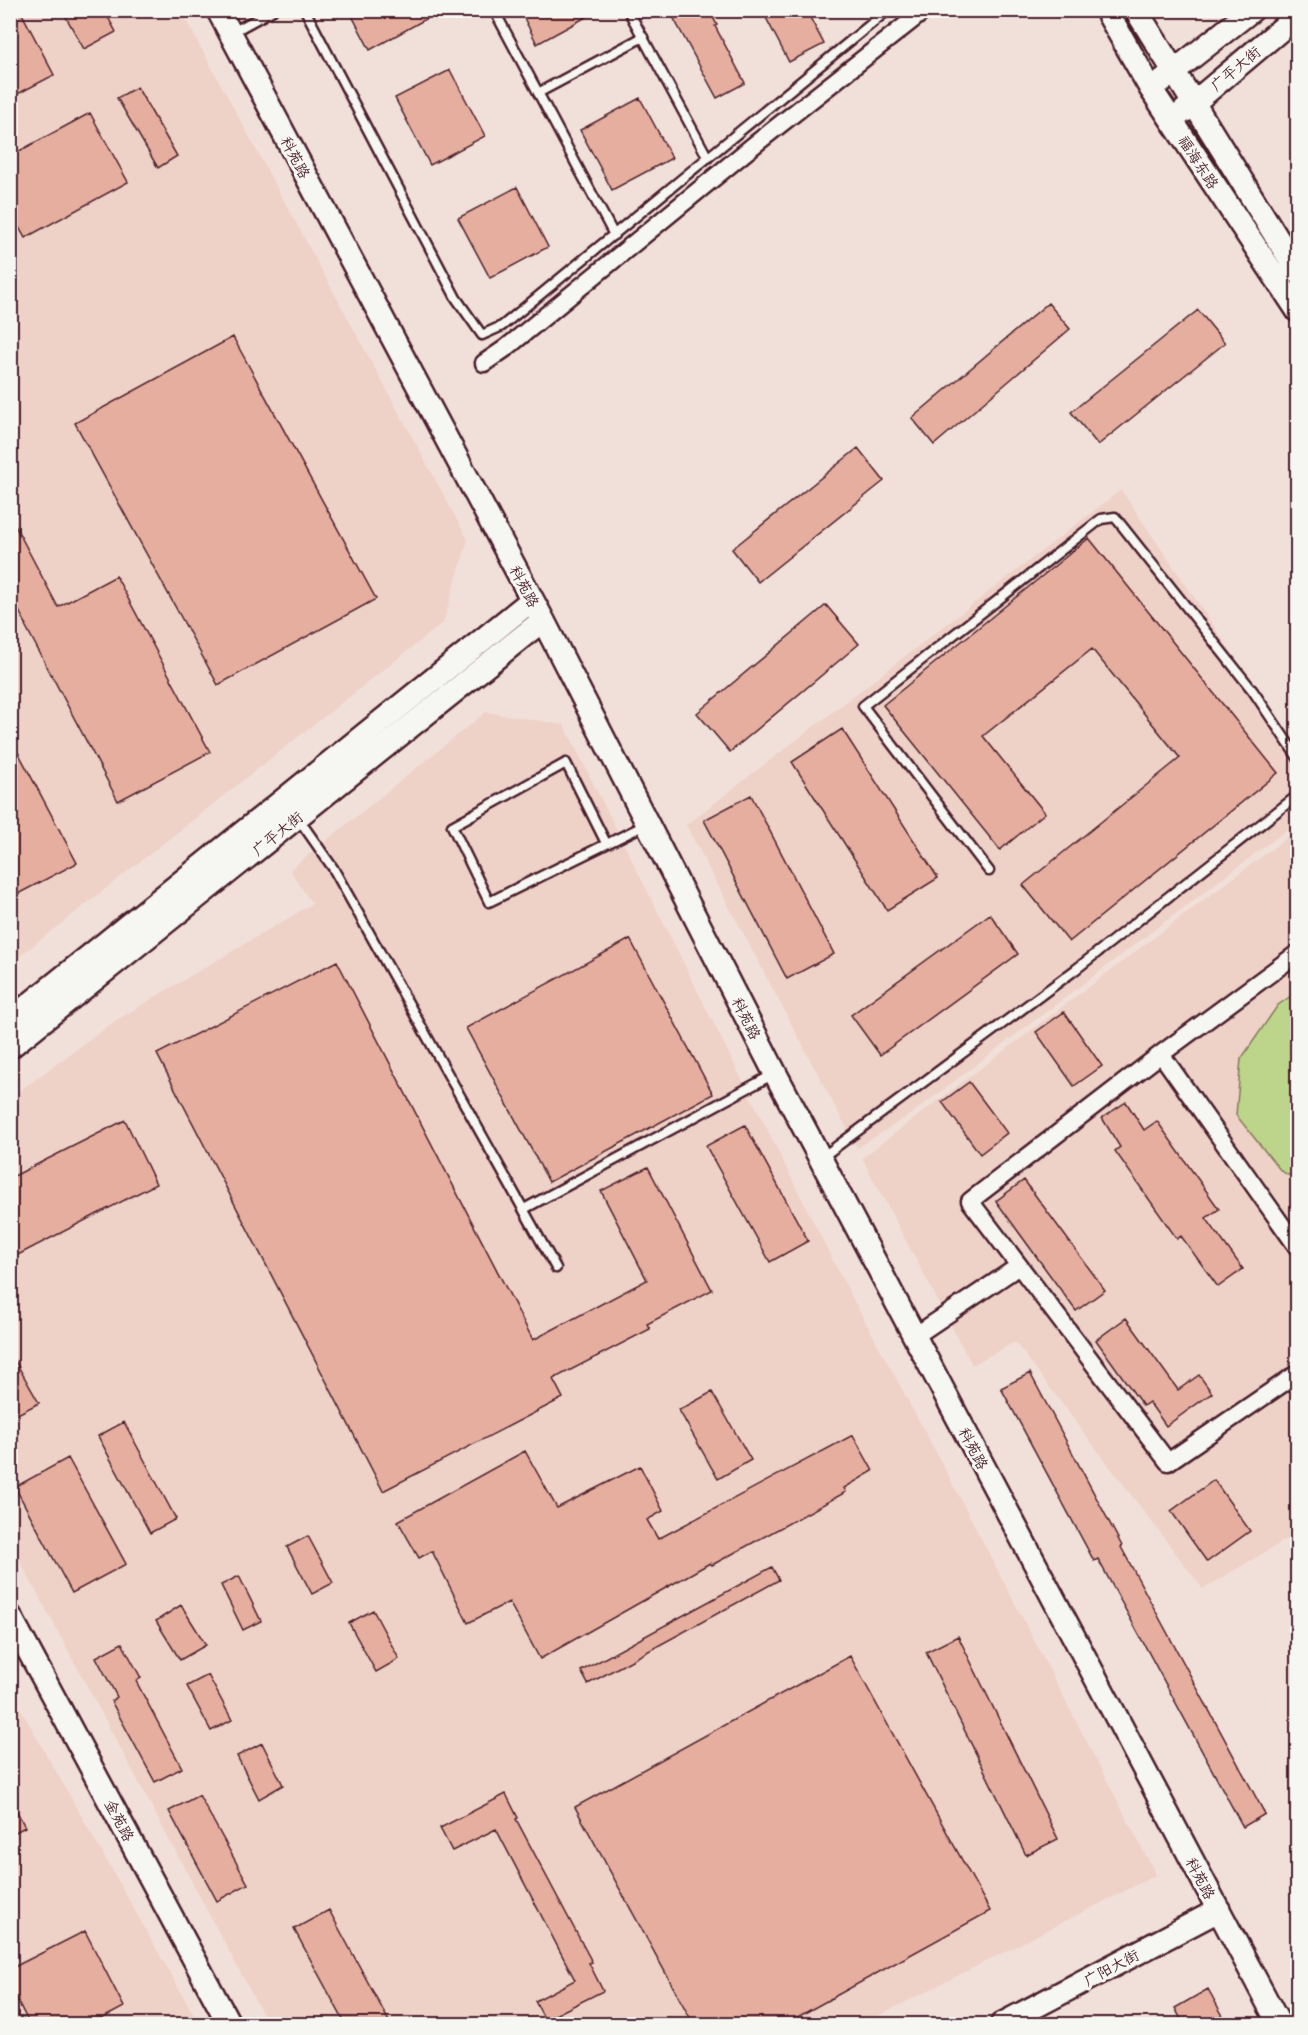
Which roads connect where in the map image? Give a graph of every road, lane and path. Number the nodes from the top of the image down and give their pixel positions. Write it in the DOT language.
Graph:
graph roads {
  1 [pos="218,10"];
  2 [pos="273,10"];
  3 [pos="305,10"];
  4 [pos="494,10"];
  5 [pos="628,10"];
  6 [pos="888,10"];
  7 [pos="925,10"];
  8 [pos="1106,10"];
  9 [pos="1136,10"];
  10 [pos="1252,10"];
  11 [pos="1298,15"];
  12 [pos="230,33"];
  13 [pos="643,37"];
  14 [pos="1174,73"];
  15 [pos="1151,89"];
  16 [pos="538,93"];
  17 [pos="1194,103"];
  18 [pos="1173,121"];
  19 [pos="708,158"];
  20 [pos="614,235"];
  21 [pos="1298,272"];
  22 [pos="1298,311"];
  23 [pos="484,363"];
  24 [pos="532,600"];
  25 [pos="543,620"];
  26 [pos="1298,758"];
  27 [pos="1298,795"];
  28 [pos="291,809"];
  29 [pos="647,823"];
  30 [pos="606,843"];
  31 [pos="989,871"];
  32 [pos="1298,953"];
  33 [pos="10,1020"];
  34 [pos="10,1047"];
  35 [pos="1161,1054"];
  36 [pos="775,1073"];
  37 [pos="820,1158"];
  38 [pos="524,1209"];
  39 [pos="1298,1248"];
  40 [pos="1019,1266"];
  41 [pos="556,1268"];
  42 [pos="915,1336"];
  43 [pos="1298,1373"];
  44 [pos="10,1616"];
  45 [pos="1219,1910"];
  46 [pos="229,2025"];
  47 [pos="1002,2025"];
  48 [pos="1279,2025"];
  1 -- 12 [label="street, 科苑路"];
  2 -- 12 [label="lane"];
  3 -- 20 [label="lane"];
  4 -- 16 [label="lane"];
  5 -- 13 [label="lane"];
  6 -- 19 [label="lane"];
  7 -- 23 [label="street"];
  8 -- 15 [label="street, 福海东路"];
  9 -- 14 [label="street, 福海东路"];
  10 -- 14 [label="street"];
  11 -- 17 [label="street, 广平大街"];
  12 -- 24 [label="street, 科苑路"];
  13 -- 16 [label="lane"];
  13 -- 19 [label="lane"];
  14 -- 15 [label="street"];
  14 -- 17 [label="street, 福海东路"];
  15 -- 18 [label="street, 福海东路"];
  16 -- 20 [label="lane"];
  17 -- 18 [label="street, 广平大街"];
  17 -- 21 [label="street, 福海东路"];
  18 -- 22 [label="street, 福海东路"];
  19 -- 20 [label="lane"];
  24 -- 25 [label="street, 科苑路"];
  24 -- 28 [label="street, 广平大街"];
  25 -- 28 [label="street, 广平大街"];
  25 -- 29 [label="street, 科苑路"];
  26 -- 31 [label="lane"];
  27 -- 37 [label="lane"];
  28 -- 33 [label="street, 广平大街"];
  28 -- 34 [label="street, 广平大街"];
  28 -- 38 [label="lane"];
  29 -- 30 [label="lane"];
  29 -- 36 [label="street, 科苑路"];
  30 -- 30 [label="lane"];
  32 -- 35 [label="street"];
  35 -- 39 [label="street"];
  35 -- 40 [label="street"];
  36 -- 37 [label="street, 科苑路"];
  36 -- 38 [label="lane"];
  37 -- 42 [label="street, 科苑路"];
  38 -- 41 [label="lane"];
  40 -- 42 [label="street"];
  40 -- 43 [label="street"];
  42 -- 45 [label="street, 科苑路"];
  44 -- 46 [label="street, 金苑路"];
  45 -- 47 [label="street, 广阳大街"];
  45 -- 48 [label="street, 科苑路"];
}
